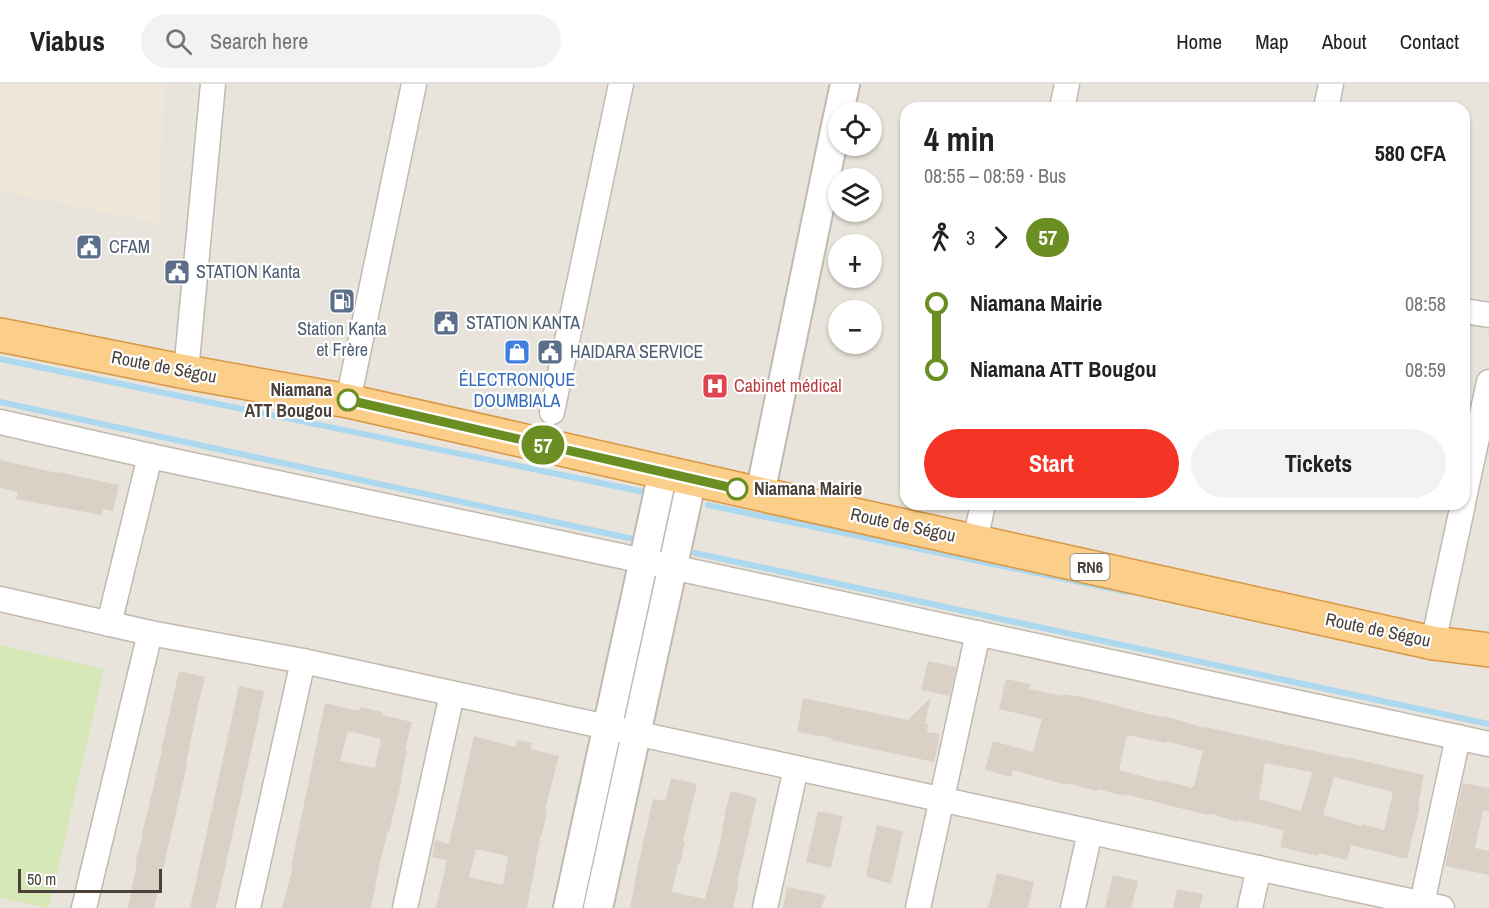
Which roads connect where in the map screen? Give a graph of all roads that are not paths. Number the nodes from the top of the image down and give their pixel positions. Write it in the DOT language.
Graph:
graph roads {
  1 [pos="213,84"];
  2 [pos="414,84"];
  3 [pos="621,84"];
  4 [pos="845,84"];
  5 [pos="1067,84"];
  6 [pos="1331,84"];
  7 [pos="841,102"];
  8 [pos="1063,102"];
  9 [pos="1327,102"];
  10 [pos="830,156"];
  11 [pos="1470,312"];
  12 [pos="1489,315"];
  13 [pos="0,335"];
  14 [pos="186,372"];
  15 [pos="1489,382"];
  16 [pos="348,400"];
  17 [pos="552,412"];
  18 [pos="0,422"];
  19 [pos="150,456"];
  20 [pos="1470,470"];
  21 [pos="677,475"];
  22 [pos="760,494"];
  23 [pos="981,510"];
  24 [pos="1462,510"];
  25 [pos="975,541"];
  26 [pos="644,561"];
  27 [pos="672,567"];
  28 [pos="0,599"];
  29 [pos="109,624"];
  30 [pos="150,633"];
  31 [pos="978,633"];
  32 [pos="1433,643"];
  33 [pos="1489,650"];
  34 [pos="303,661"];
  35 [pos="452,693"];
  36 [pos="608,728"];
  37 [pos="636,734"];
  38 [pos="1458,737"];
  39 [pos="1489,744"];
  40 [pos="796,768"];
  41 [pos="942,800"];
  42 [pos="1089,832"];
  43 [pos="1259,868"];
  44 [pos="1428,906"];
  45 [pos="84,908"];
  46 [pos="248,908"];
  47 [pos="405,908"];
  48 [pos="568,908"];
  49 [pos="598,908"];
  50 [pos="765,908"];
  51 [pos="918,908"];
  52 [pos="1073,908"];
  53 [pos="1250,908"];
  1 -- 14 [label="street"];
  2 -- 16 [label="street"];
  3 -- 17 [label="street"];
  4 -- 7 [label="street"];
  5 -- 8 [label="street"];
  6 -- 9 [label="street"];
  10 -- 22 [label="street"];
  11 -- 12 [label="street"];
  13 -- 14 [label="highway, Route de Ségou / RN6"];
  14 -- 16 [label="highway, Route de Ségou / RN6"];
  15 -- 20 [label="street"];
  16 -- 21 [label="highway, Route de Ségou / RN6"];
  18 -- 19 [label="street"];
  19 -- 26 [label="street"];
  19 -- 29 [label="street"];
  21 -- 22 [label="highway, Route de Ségou / RN6"];
  21 -- 26 [label="street"];
  21 -- 27 [label="street"];
  22 -- 25 [label="highway, Route de Ségou / RN6"];
  23 -- 25 [label="street"];
  24 -- 32 [label="street"];
  25 -- 32 [label="highway, Route de Ségou / RN6"];
  26 -- 27 [label="street"];
  26 -- 36 [label="street"];
  27 -- 31 [label="street"];
  27 -- 37 [label="street"];
  28 -- 29 [label="street"];
  29 -- 30 [label="street"];
  30 -- 34 [label="street"];
  30 -- 45 [label="street"];
  31 -- 38 [label="street"];
  31 -- 41 [label="street"];
  32 -- 33 [label="highway, Route de Ségou / RN6"];
  34 -- 35 [label="street"];
  34 -- 46 [label="street"];
  35 -- 36 [label="street"];
  35 -- 47 [label="street"];
  36 -- 37 [label="street"];
  36 -- 48 [label="street"];
  37 -- 40 [label="street"];
  37 -- 49 [label="street"];
  38 -- 39 [label="street"];
  38 -- 44 [label="street"];
  40 -- 41 [label="street"];
  40 -- 50 [label="street"];
  41 -- 42 [label="street"];
  41 -- 51 [label="street"];
  42 -- 43 [label="street"];
  42 -- 52 [label="street"];
  43 -- 44 [label="street"];
  43 -- 53 [label="street"];
}
